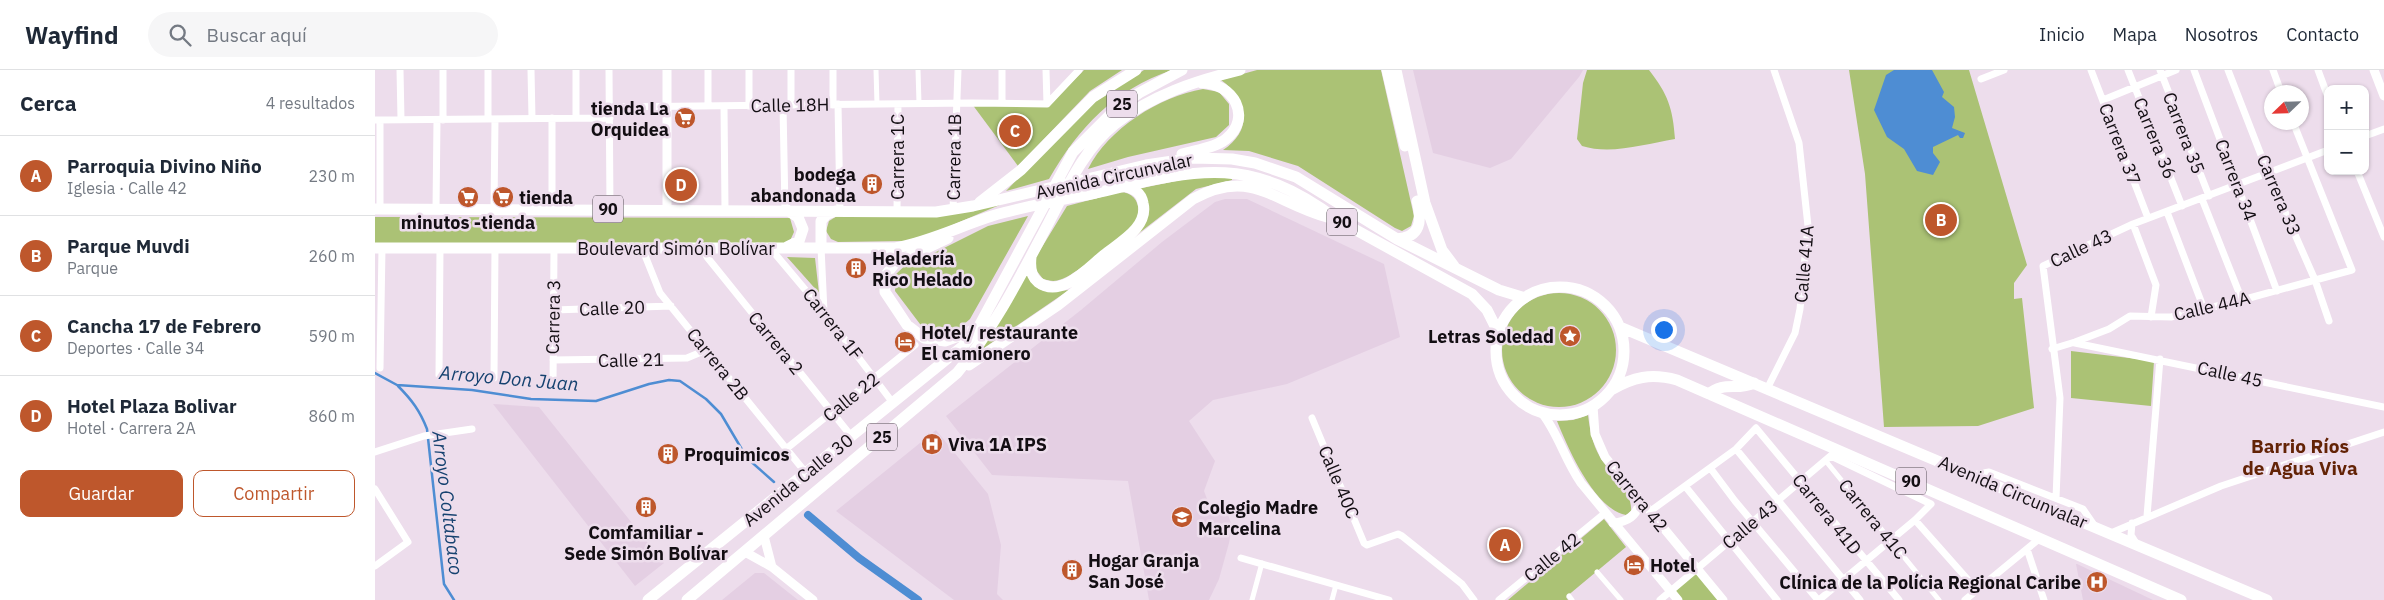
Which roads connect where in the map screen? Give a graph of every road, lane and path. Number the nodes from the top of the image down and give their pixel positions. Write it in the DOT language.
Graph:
graph roads {
  1 [pos="400,70"];
  2 [pos="443,70"];
  3 [pos="488,70"];
  4 [pos="531,70"];
  5 [pos="575,70"];
  6 [pos="609,70"];
  7 [pos="667,70"];
  8 [pos="708,70"];
  9 [pos="749,70"];
  10 [pos="791,70"];
  11 [pos="833,70"];
  12 [pos="876,70"];
  13 [pos="918,70"];
  14 [pos="958,70"];
  15 [pos="1002,70"];
  16 [pos="1046,70"];
  17 [pos="1078,70"];
  18 [pos="1136,70"];
  19 [pos="1182,70"];
  20 [pos="1240,70"];
  21 [pos="1387,70"];
  22 [pos="1396,70"];
  23 [pos="1774,70"];
  24 [pos="2004,70"];
  25 [pos="2091,70"];
  26 [pos="2128,70"];
  27 [pos="2176,70"];
  28 [pos="2194,70"];
  29 [pos="2228,70"];
  30 [pos="2273,70"];
  31 [pos="2317,70"];
  32 [pos="2374,70"];
  33 [pos="2161,73"];
  34 [pos="1981,79"];
  35 [pos="1193,83"];
  36 [pos="2278,85"];
  37 [pos="2324,87"];
  38 [pos="2135,88"];
  39 [pos="2384,96"];
  40 [pos="2103,100"];
  41 [pos="955,103"];
  42 [pos="1002,103"];
  43 [pos="836,104"];
  44 [pos="877,104"];
  45 [pos="898,104"];
  46 [pos="919,104"];
  47 [pos="1047,104"];
  48 [pos="787,105"];
  49 [pos="708,106"];
  50 [pos="724,106"];
  51 [pos="749,106"];
  52 [pos="610,107"];
  53 [pos="667,107"];
  54 [pos="532,118"];
  55 [pos="552,118"];
  56 [pos="575,118"];
  57 [pos="610,118"];
  58 [pos="401,119"];
  59 [pos="491,119"];
  60 [pos="377,120"];
  61 [pos="440,120"];
  62 [pos="2384,129"];
  63 [pos="2296,130"];
  64 [pos="2369,135"];
  65 [pos="2324,152"];
  66 [pos="2307,158"];
  67 [pos="1146,165"];
  68 [pos="2268,173"];
  69 [pos="2359,175"];
  70 [pos="2238,184"];
  71 [pos="1124,186"];
  72 [pos="2205,197"];
  73 [pos="973,206"];
  74 [pos="2182,206"];
  75 [pos="377,209"];
  76 [pos="437,209"];
  77 [pos="494,209"];
  78 [pos="552,209"];
  79 [pos="610,209"];
  80 [pos="667,209"];
  81 [pos="725,209"];
  82 [pos="786,210"];
  83 [pos="897,210"];
  84 [pos="953,210"];
  85 [pos="840,211"];
  86 [pos="2167,212"];
  87 [pos="2148,218"];
  88 [pos="1336,219"];
  89 [pos="973,224"];
  90 [pos="2133,224"];
  91 [pos="2384,237"];
  92 [pos="1397,239"];
  93 [pos="702,247"];
  94 [pos="770,247"];
  95 [pos="379,248"];
  96 [pos="440,248"];
  97 [pos="495,248"];
  98 [pos="554,248"];
  99 [pos="642,248"];
  100 [pos="786,248"];
  101 [pos="821,248"];
  102 [pos="1032,255"];
  103 [pos="1457,269"];
  104 [pos="2315,280"];
  105 [pos="2277,291"];
  106 [pos="1522,297"];
  107 [pos="2242,300"];
  108 [pos="671,306"];
  109 [pos="2204,309"];
  110 [pos="554,310"];
  111 [pos="824,312"];
  112 [pos="2151,317"];
  113 [pos="2329,321"];
  114 [pos="1619,327"];
  115 [pos="978,328"];
  116 [pos="1498,332"];
  117 [pos="2075,342"];
  118 [pos="915,345"];
  119 [pos="2053,348"];
  120 [pos="706,350"];
  121 [pos="2160,359"];
  122 [pos="553,360"];
  123 [pos="380,368"];
  124 [pos="957,373"];
  125 [pos="439,376"];
  126 [pos="494,378"];
  127 [pos="874,378"];
  128 [pos="1754,384"];
  129 [pos="553,387"];
  130 [pos="1767,389"];
  131 [pos="1611,390"];
  132 [pos="1709,394"];
  133 [pos="893,403"];
  134 [pos="1593,406"];
  135 [pos="2384,406"];
  136 [pos="832,412"];
  137 [pos="1542,413"];
  138 [pos="1756,414"];
  139 [pos="1312,418"];
  140 [pos="1756,428"];
  141 [pos="472,429"];
  142 [pos="2384,432"];
  143 [pos="852,437"];
  144 [pos="787,449"];
  145 [pos="1736,450"];
  146 [pos="375,452"];
  147 [pos="1832,455"];
  148 [pos="1711,469"];
  149 [pos="806,473"];
  150 [pos="1973,475"];
  151 [pos="1801,481"];
  152 [pos="1685,486"];
  153 [pos="375,489"];
  154 [pos="2056,498"];
  155 [pos="1641,501"];
  156 [pos="1777,501"];
  157 [pos="1649,512"];
  158 [pos="1605,513"];
  159 [pos="2147,516"];
  160 [pos="1915,520"];
  161 [pos="1752,522"];
  162 [pos="1613,523"];
  163 [pos="2132,523"];
  164 [pos="2095,526"];
  165 [pos="2111,533"];
  166 [pos="764,536"];
  167 [pos="1890,541"];
  168 [pos="1729,542"];
  169 [pos="2136,543"];
  170 [pos="2032,544"];
  171 [pos="745,552"];
  172 [pos="1241,558"];
  173 [pos="1866,561"];
  174 [pos="1262,563"];
  175 [pos="375,566"];
  176 [pos="772,567"];
  177 [pos="1698,568"];
  178 [pos="1597,572"];
  179 [pos="1843,580"];
  180 [pos="1336,584"];
  181 [pos="1977,590"];
  182 [pos="1671,591"];
  183 [pos="1374,598"];
  184 [pos="648,600"];
  185 [pos="687,600"];
  186 [pos="813,600"];
  187 [pos="1252,600"];
  188 [pos="1332,600"];
  189 [pos="1389,600"];
  190 [pos="1474,600"];
  191 [pos="1499,600"];
  192 [pos="1621,600"];
  193 [pos="1660,600"];
  194 [pos="1678,600"];
  195 [pos="1723,600"];
  196 [pos="1777,600"];
  197 [pos="1819,600"];
  198 [pos="1859,600"];
  199 [pos="1899,600"];
  200 [pos="1939,600"];
  201 [pos="1965,600"];
  202 [pos="2043,600"];
  203 [pos="2181,600"];
  204 [pos="2267,600"];
  1 -- 58 [label="street"];
  2 -- 61 [label="street"];
  3 -- 59 [label="street"];
  4 -- 54 [label="street"];
  5 -- 56 [label="street"];
  6 -- 52 [label="street"];
  7 -- 53 [label="street"];
  8 -- 49 [label="street"];
  9 -- 51 [label="street"];
  10 -- 48 [label="street"];
  11 -- 43 [label="street"];
  12 -- 44 [label="street"];
  13 -- 46 [label="street"];
  14 -- 41 [label="street, Carrera 1B"];
  15 -- 42 [label="street"];
  16 -- 47 [label="street"];
  17 -- 47 [label="street"];
  18 -- 73 [label="highway"];
  19 -- 115 [label="highway, Avenida Calle 30 / 25"];
  20 -- 35 [label="highway, 25"];
  21 -- 92 [label="highway"];
  22 -- 103 [label="highway"];
  23 -- 130 [label="street, Calle 41A"];
  24 -- 34 [label="street"];
  25 -- 40 [label="street, Carrera 37"];
  26 -- 38 [label="street, Carrera 36"];
  27 -- 33 [label="street"];
  28 -- 70 [label="street, Carrera 34"];
  29 -- 68 [label="street, Carrera 33"];
  30 -- 36 [label="street"];
  31 -- 37 [label="street"];
  32 -- 39 [label="street"];
  33 -- 38 [label="street"];
  33 -- 72 [label="street, Carrera 35"];
  35 -- 67 [label="highway"];
  35 -- 102 [label="highway, Avenida Calle 30 / 25"];
  38 -- 40 [label="street"];
  38 -- 74 [label="street, Carrera 36"];
  40 -- 87 [label="street, Carrera 37"];
  41 -- 42 [label="street, Calle 18H"];
  41 -- 46 [label="street, Calle 18H"];
  41 -- 84 [label="street, Carrera 1B"];
  42 -- 47 [label="street, Calle 18H"];
  43 -- 44 [label="street, Calle 18H"];
  43 -- 48 [label="street, Calle 18H"];
  43 -- 85 [label="street"];
  44 -- 45 [label="street, Calle 18H"];
  45 -- 46 [label="street, Calle 18H"];
  45 -- 83 [label="street, Carrera 1C"];
  48 -- 51 [label="street, Calle 18H"];
  48 -- 82 [label="street"];
  49 -- 50 [label="street, Calle 18H"];
  49 -- 53 [label="street, Calle 18H"];
  50 -- 51 [label="street, Calle 18H"];
  50 -- 81 [label="street"];
  52 -- 53 [label="street, Calle 18H"];
  52 -- 57 [label="street"];
  53 -- 80 [label="street"];
  54 -- 55 [label="street"];
  54 -- 59 [label="street"];
  55 -- 56 [label="street"];
  55 -- 78 [label="street"];
  56 -- 57 [label="street"];
  57 -- 79 [label="street"];
  58 -- 60 [label="street"];
  58 -- 61 [label="street"];
  59 -- 61 [label="street"];
  59 -- 77 [label="street"];
  60 -- 75 [label="street"];
  61 -- 76 [label="street"];
  62 -- 64 [label="street"];
  63 -- 66 [label="street"];
  65 -- 66 [label="street, Calle 43"];
  66 -- 68 [label="street, Calle 43"];
  66 -- 104 [label="street, Calle 44A"];
  67 -- 73 [label="highway, Avenida Circunvalar / 90"];
  67 -- 92 [label="highway, Avenida Circunvalar / 90"];
  68 -- 70 [label="street, Calle 43"];
  68 -- 104 [label="street, Carrera 33"];
  69 -- 91 [label="street"];
  70 -- 72 [label="street, Calle 43"];
  70 -- 105 [label="street, Carrera 34"];
  71 -- 88 [label="highway, Avenida Circunvalar / 90"];
  71 -- 89 [label="highway, Avenida Circunvalar / 90"];
  71 -- 102 [label="highway"];
  72 -- 74 [label="street, Calle 43"];
  72 -- 107 [label="street, Carrera 35"];
  73 -- 84 [label="highway, 90"];
  74 -- 86 [label="street, Calle 43"];
  75 -- 76 [label="highway, 90"];
  76 -- 77 [label="highway, 90"];
  77 -- 78 [label="highway, 90"];
  78 -- 79 [label="highway, 90"];
  79 -- 80 [label="highway, 90"];
  80 -- 81 [label="highway, 90"];
  81 -- 82 [label="highway, 90"];
  82 -- 85 [label="highway, 90"];
  82 -- 100 [label="highway"];
  83 -- 84 [label="highway, 90"];
  83 -- 85 [label="highway, 90"];
  85 -- 101 [label="highway"];
  86 -- 87 [label="street, Calle 43"];
  86 -- 109 [label="street"];
  87 -- 90 [label="street, Calle 43"];
  88 -- 116 [label="highway, Avenida Circunvalar / 90"];
  88 -- 124 [label="highway"];
  89 -- 101 [label="highway, Boulevard Simón Bolívar / 90"];
  89 -- 115 [label="highway"];
  90 -- 112 [label="street"];
  90 -- 119 [label="street, Calle 43"];
  92 -- 103 [label="highway, Avenida Circunvalar / 90"];
  93 -- 94 [label="highway, Boulevard Simón Bolívar / 90"];
  93 -- 99 [label="highway, Boulevard Simón Bolívar / 90"];
  93 -- 136 [label="street, Carrera 2"];
  94 -- 100 [label="highway, Boulevard Simón Bolívar / 90"];
  94 -- 111 [label="street, Carrera 1F"];
  95 -- 96 [label="highway, Boulevard Simón Bolívar / 90"];
  95 -- 123 [label="street"];
  96 -- 97 [label="highway, Boulevard Simón Bolívar / 90"];
  96 -- 125 [label="street"];
  97 -- 98 [label="highway, Boulevard Simón Bolívar / 90"];
  97 -- 126 [label="street"];
  98 -- 99 [label="highway, Boulevard Simón Bolívar / 90"];
  98 -- 110 [label="street, Carrera 3"];
  99 -- 108 [label="street, Carrera 2B"];
  100 -- 101 [label="highway, Boulevard Simón Bolívar / 90"];
  101 -- 111 [label="street"];
  102 -- 124 [label="highway, Avenida Calle 30 / 25"];
  103 -- 106 [label="highway, Avenida Circunvalar / 90"];
  104 -- 105 [label="street, Calle 44A"];
  104 -- 113 [label="street, Carrera 33"];
  105 -- 107 [label="street, Calle 44A"];
  106 -- 114 [label="highway, 90"];
  106 -- 116 [label="highway, 90"];
  107 -- 109 [label="street, Calle 44A"];
  108 -- 110 [label="street, Calle 20"];
  108 -- 120 [label="street, Carrera 2B"];
  109 -- 112 [label="street, Calle 44A"];
  110 -- 122 [label="street, Carrera 3"];
  111 -- 127 [label="street, Carrera 1F"];
  112 -- 117 [label="street, Calle 44A"];
  114 -- 128 [label="highway, Avenida Circunvalar / 90"];
  114 -- 131 [label="highway, 90"];
  115 -- 133 [label="highway, Avenida Calle 30 / 25"];
  116 -- 137 [label="highway, 90"];
  117 -- 119 [label="street, Calle 44A"];
  117 -- 121 [label="street, Calle 45"];
  118 -- 127 [label="street, Calle 22"];
  119 -- 154 [label="street, Calle 43"];
  120 -- 122 [label="street, Calle 21"];
  120 -- 144 [label="street, Carrera 2B"];
  121 -- 135 [label="street, Calle 45"];
  121 -- 159 [label="street"];
  122 -- 129 [label="street, Carrera 3"];
  124 -- 166 [label="highway, Avenida Calle 30 / 25"];
  127 -- 133 [label="street, Carrera 1F"];
  127 -- 136 [label="street, Calle 22"];
  128 -- 130 [label="highway, Avenida Circunvalar / 90"];
  128 -- 132 [label="highway"];
  130 -- 150 [label="highway, Avenida Circunvalar / 90"];
  131 -- 132 [label="highway, Avenida Circunvalar / 90"];
  131 -- 134 [label="highway, 90"];
  132 -- 138 [label="highway, Avenida Circunvalar / 90"];
  133 -- 143 [label="highway, Avenida Calle 30 / 25"];
  134 -- 137 [label="highway, 90"];
  134 -- 155 [label="street, Carrera 42"];
  136 -- 143 [label="street, Carrera 2"];
  136 -- 144 [label="street, Calle 22"];
  137 -- 158 [label="street, Carrera 42"];
  138 -- 140 [label="street"];
  138 -- 147 [label="highway, Avenida Circunvalar / 90"];
  139 -- 190 [label="street, Calle 40C"];
  140 -- 145 [label="street"];
  140 -- 151 [label="street, Carrera 41D"];
  141 -- 146 [label="street"];
  142 -- 159 [label="street"];
  143 -- 149 [label="highway, Avenida Calle 30 / 25"];
  144 -- 149 [label="street, Carrera 2B"];
  145 -- 148 [label="street"];
  145 -- 156 [label="street"];
  147 -- 151 [label="street, Calle 43"];
  147 -- 160 [label="street"];
  147 -- 167 [label="street, Carrera 41C"];
  147 -- 170 [label="highway, Avenida Circunvalar / 90"];
  148 -- 152 [label="street"];
  148 -- 161 [label="street"];
  149 -- 184 [label="highway, Avenida Calle 30 / 25"];
  150 -- 154 [label="street"];
  150 -- 164 [label="highway, Avenida Circunvalar / 90"];
  151 -- 156 [label="street, Calle 43"];
  151 -- 173 [label="street, Carrera 41D"];
  152 -- 157 [label="street"];
  152 -- 168 [label="street"];
  153 -- 175 [label="street"];
  154 -- 164 [label="street"];
  155 -- 157 [label="street, Carrera 42"];
  155 -- 162 [label="street"];
  156 -- 161 [label="street, Calle 43"];
  156 -- 179 [label="street"];
  157 -- 177 [label="street, Carrera 42"];
  158 -- 162 [label="street, Carrera 42"];
  158 -- 191 [label="street, Calle 42"];
  159 -- 163 [label="street"];
  160 -- 167 [label="street"];
  160 -- 181 [label="street"];
  161 -- 168 [label="street, Calle 43"];
  161 -- 197 [label="street"];
  162 -- 182 [label="street, Carrera 42"];
  163 -- 165 [label="street"];
  163 -- 169 [label="street"];
  164 -- 165 [label="highway, Avenida Circunvalar / 90"];
  165 -- 169 [label="highway, Avenida Circunvalar / 90"];
  166 -- 171 [label="highway, Avenida Calle 30 / 25"];
  166 -- 176 [label="street"];
  167 -- 173 [label="street"];
  167 -- 200 [label="street, Carrera 41C"];
  168 -- 177 [label="street, Calle 43"];
  168 -- 196 [label="street"];
  169 -- 204 [label="highway, Avenida Circunvalar / 90"];
  170 -- 181 [label="street"];
  170 -- 202 [label="street"];
  170 -- 203 [label="highway, Avenida Circunvalar / 90"];
  171 -- 176 [label="street"];
  171 -- 185 [label="highway, Avenida Calle 30 / 25"];
  172 -- 174 [label="street"];
  173 -- 179 [label="street"];
  173 -- 199 [label="street, Carrera 41D"];
  174 -- 180 [label="street"];
  174 -- 187 [label="street"];
  176 -- 186 [label="street"];
  177 -- 182 [label="street, Calle 43"];
  177 -- 195 [label="street, Carrera 42"];
  178 -- 192 [label="street"];
  179 -- 197 [label="street"];
  179 -- 198 [label="street"];
  180 -- 183 [label="street"];
  180 -- 188 [label="street"];
  181 -- 201 [label="street"];
  182 -- 193 [label="street, Calle 43"];
  182 -- 194 [label="street, Carrera 42"];
  183 -- 189 [label="street"];
}
